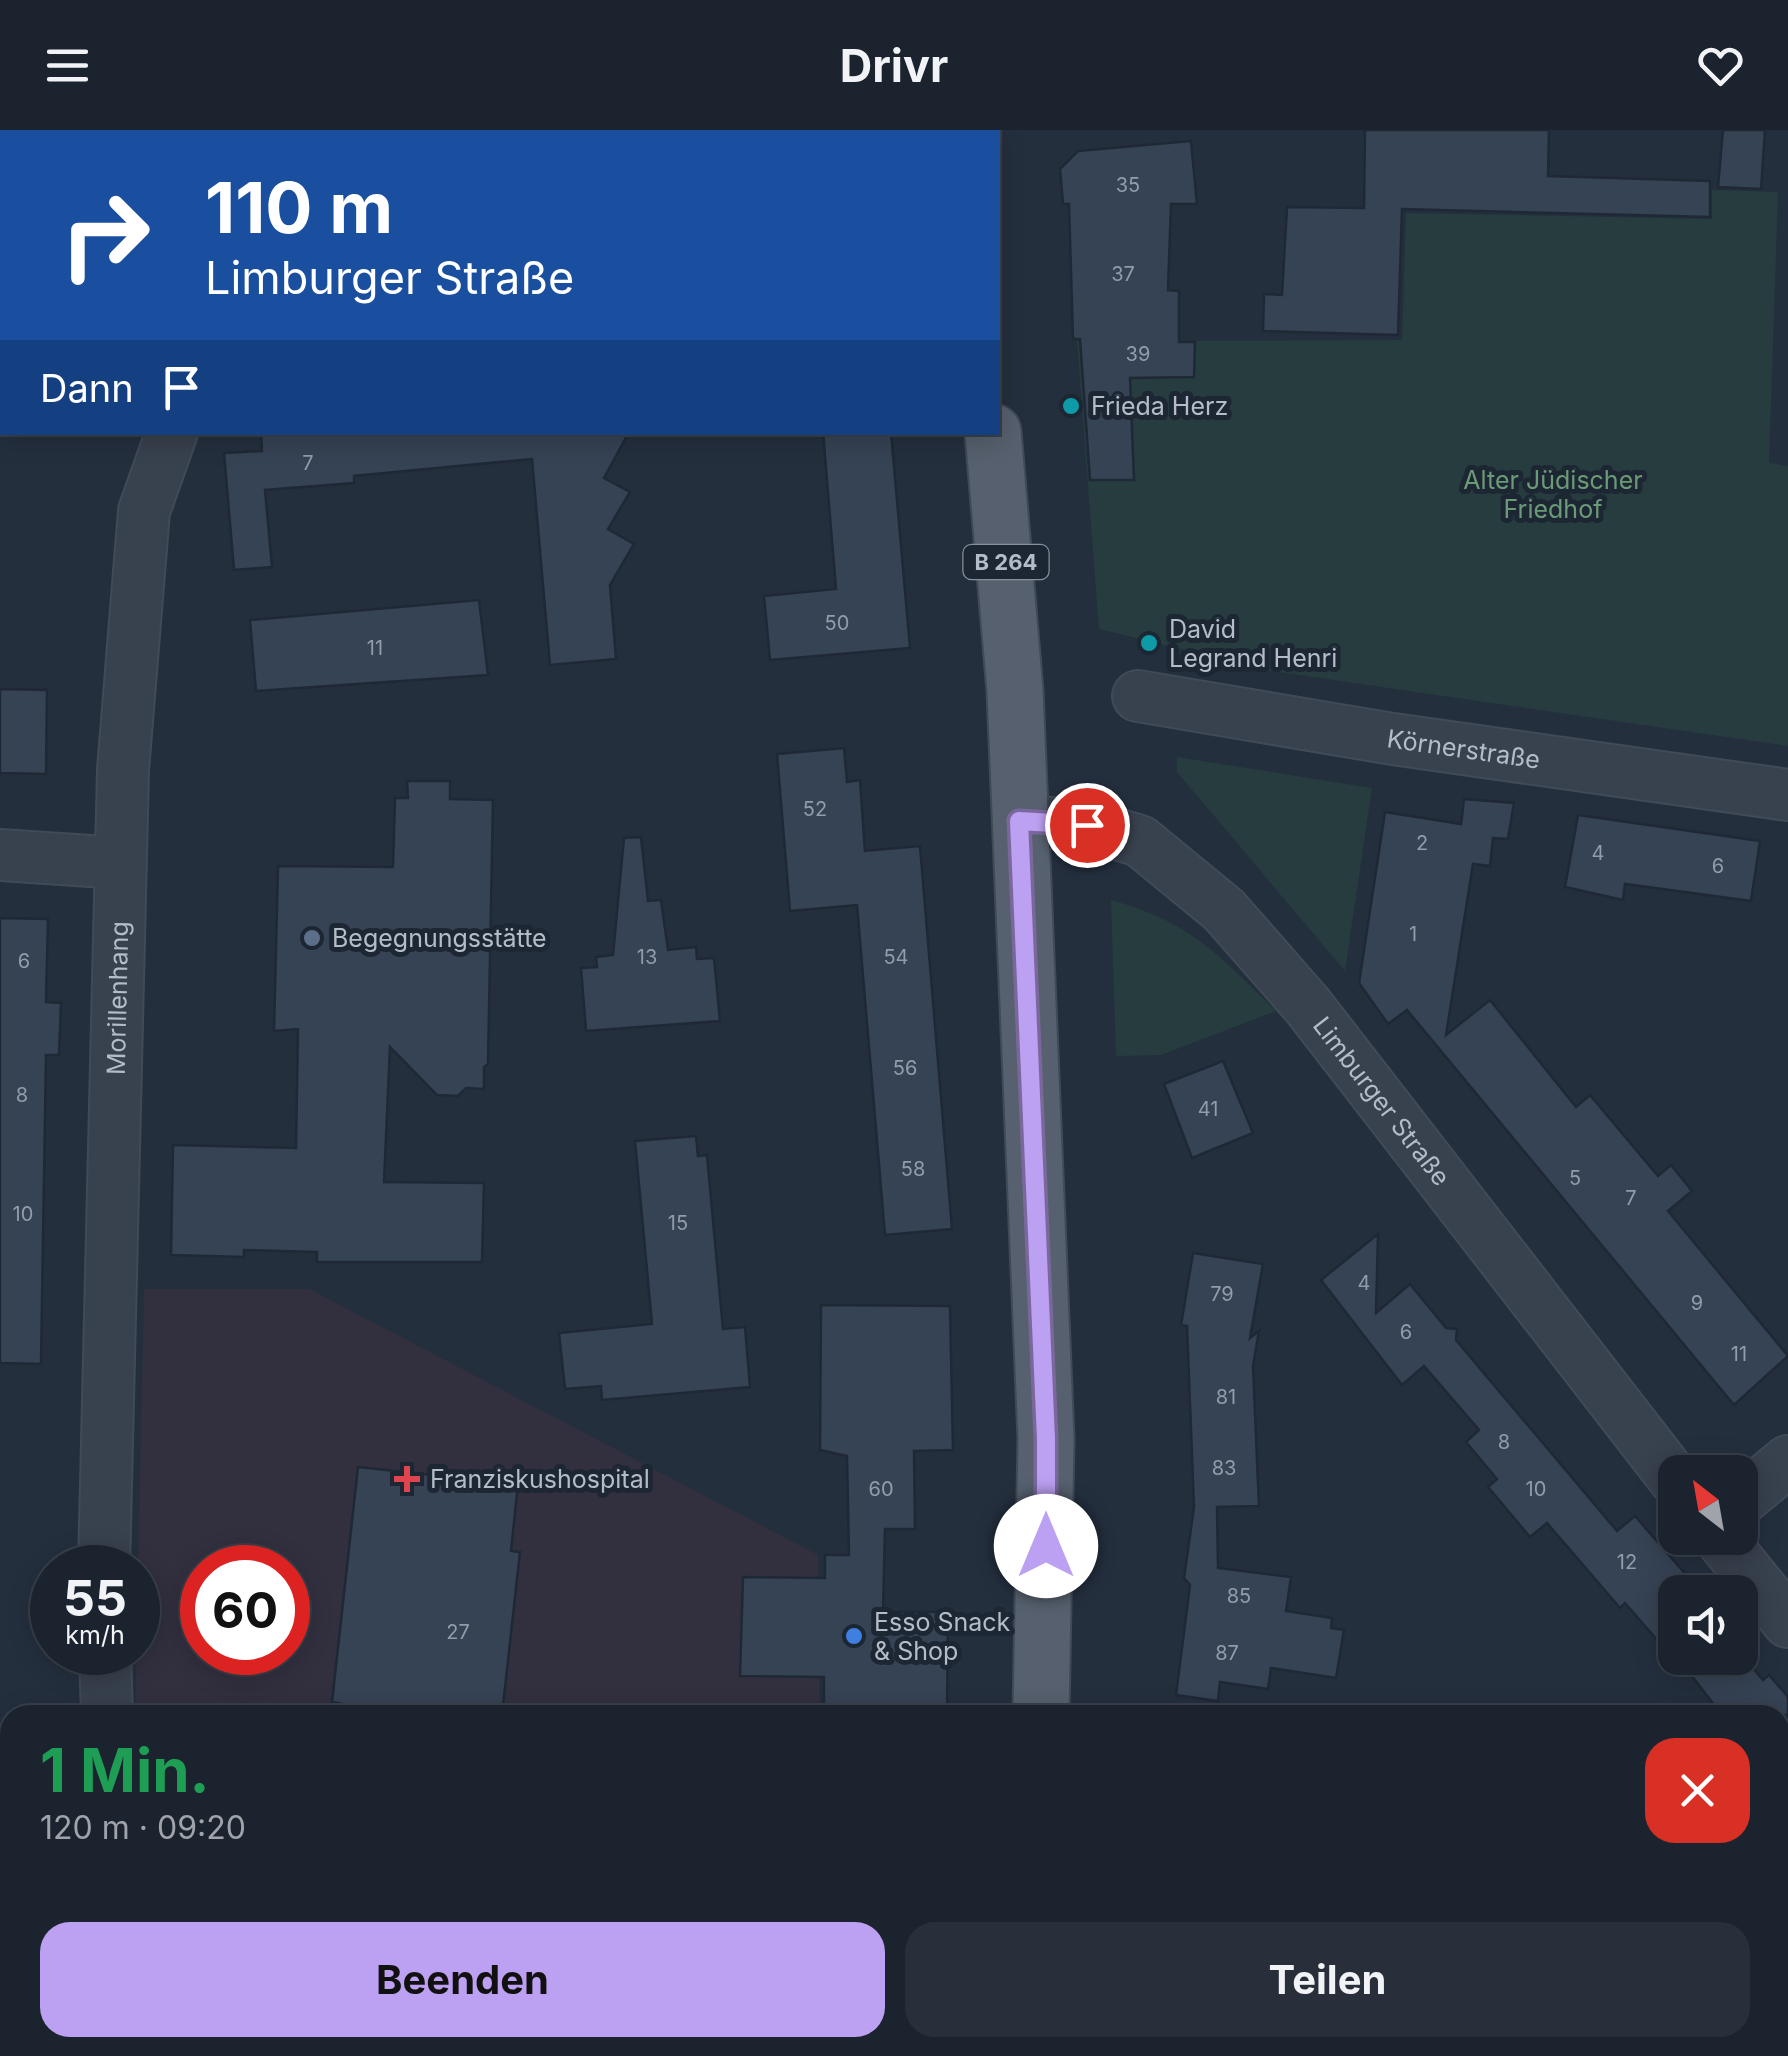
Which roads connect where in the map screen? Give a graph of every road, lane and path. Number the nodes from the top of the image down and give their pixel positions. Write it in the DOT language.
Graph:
graph roads {
  1 [pos="171,435"];
  2 [pos="993,435"];
  3 [pos="1138,696"];
  4 [pos="1788,795"];
  5 [pos="1019,821"];
  6 [pos="0,855"];
  7 [pos="120,863"];
  8 [pos="1658,1458"];
  9 [pos="1788,1460"];
  10 [pos="1758,1486"];
  11 [pos="105,1545"];
  12 [pos="1734,1555"];
  13 [pos="1788,1622"];
  14 [pos="105,1675"];
  15 [pos="107,1705"];
  16 [pos="1041,1705"];
  1 -- 7 [label="street, Morillenhang"];
  2 -- 5 [label="main road, B 264"];
  3 -- 4 [label="street, Körnerstraße"];
  5 -- 8 [label="street, Limburger Straße"];
  5 -- 16 [label="main road, B 264"];
  6 -- 7 [label="street"];
  7 -- 11 [label="street, Morillenhang"];
  9 -- 10 [label="street"];
  12 -- 13 [label="street"];
  14 -- 15 [label="street"];
}
